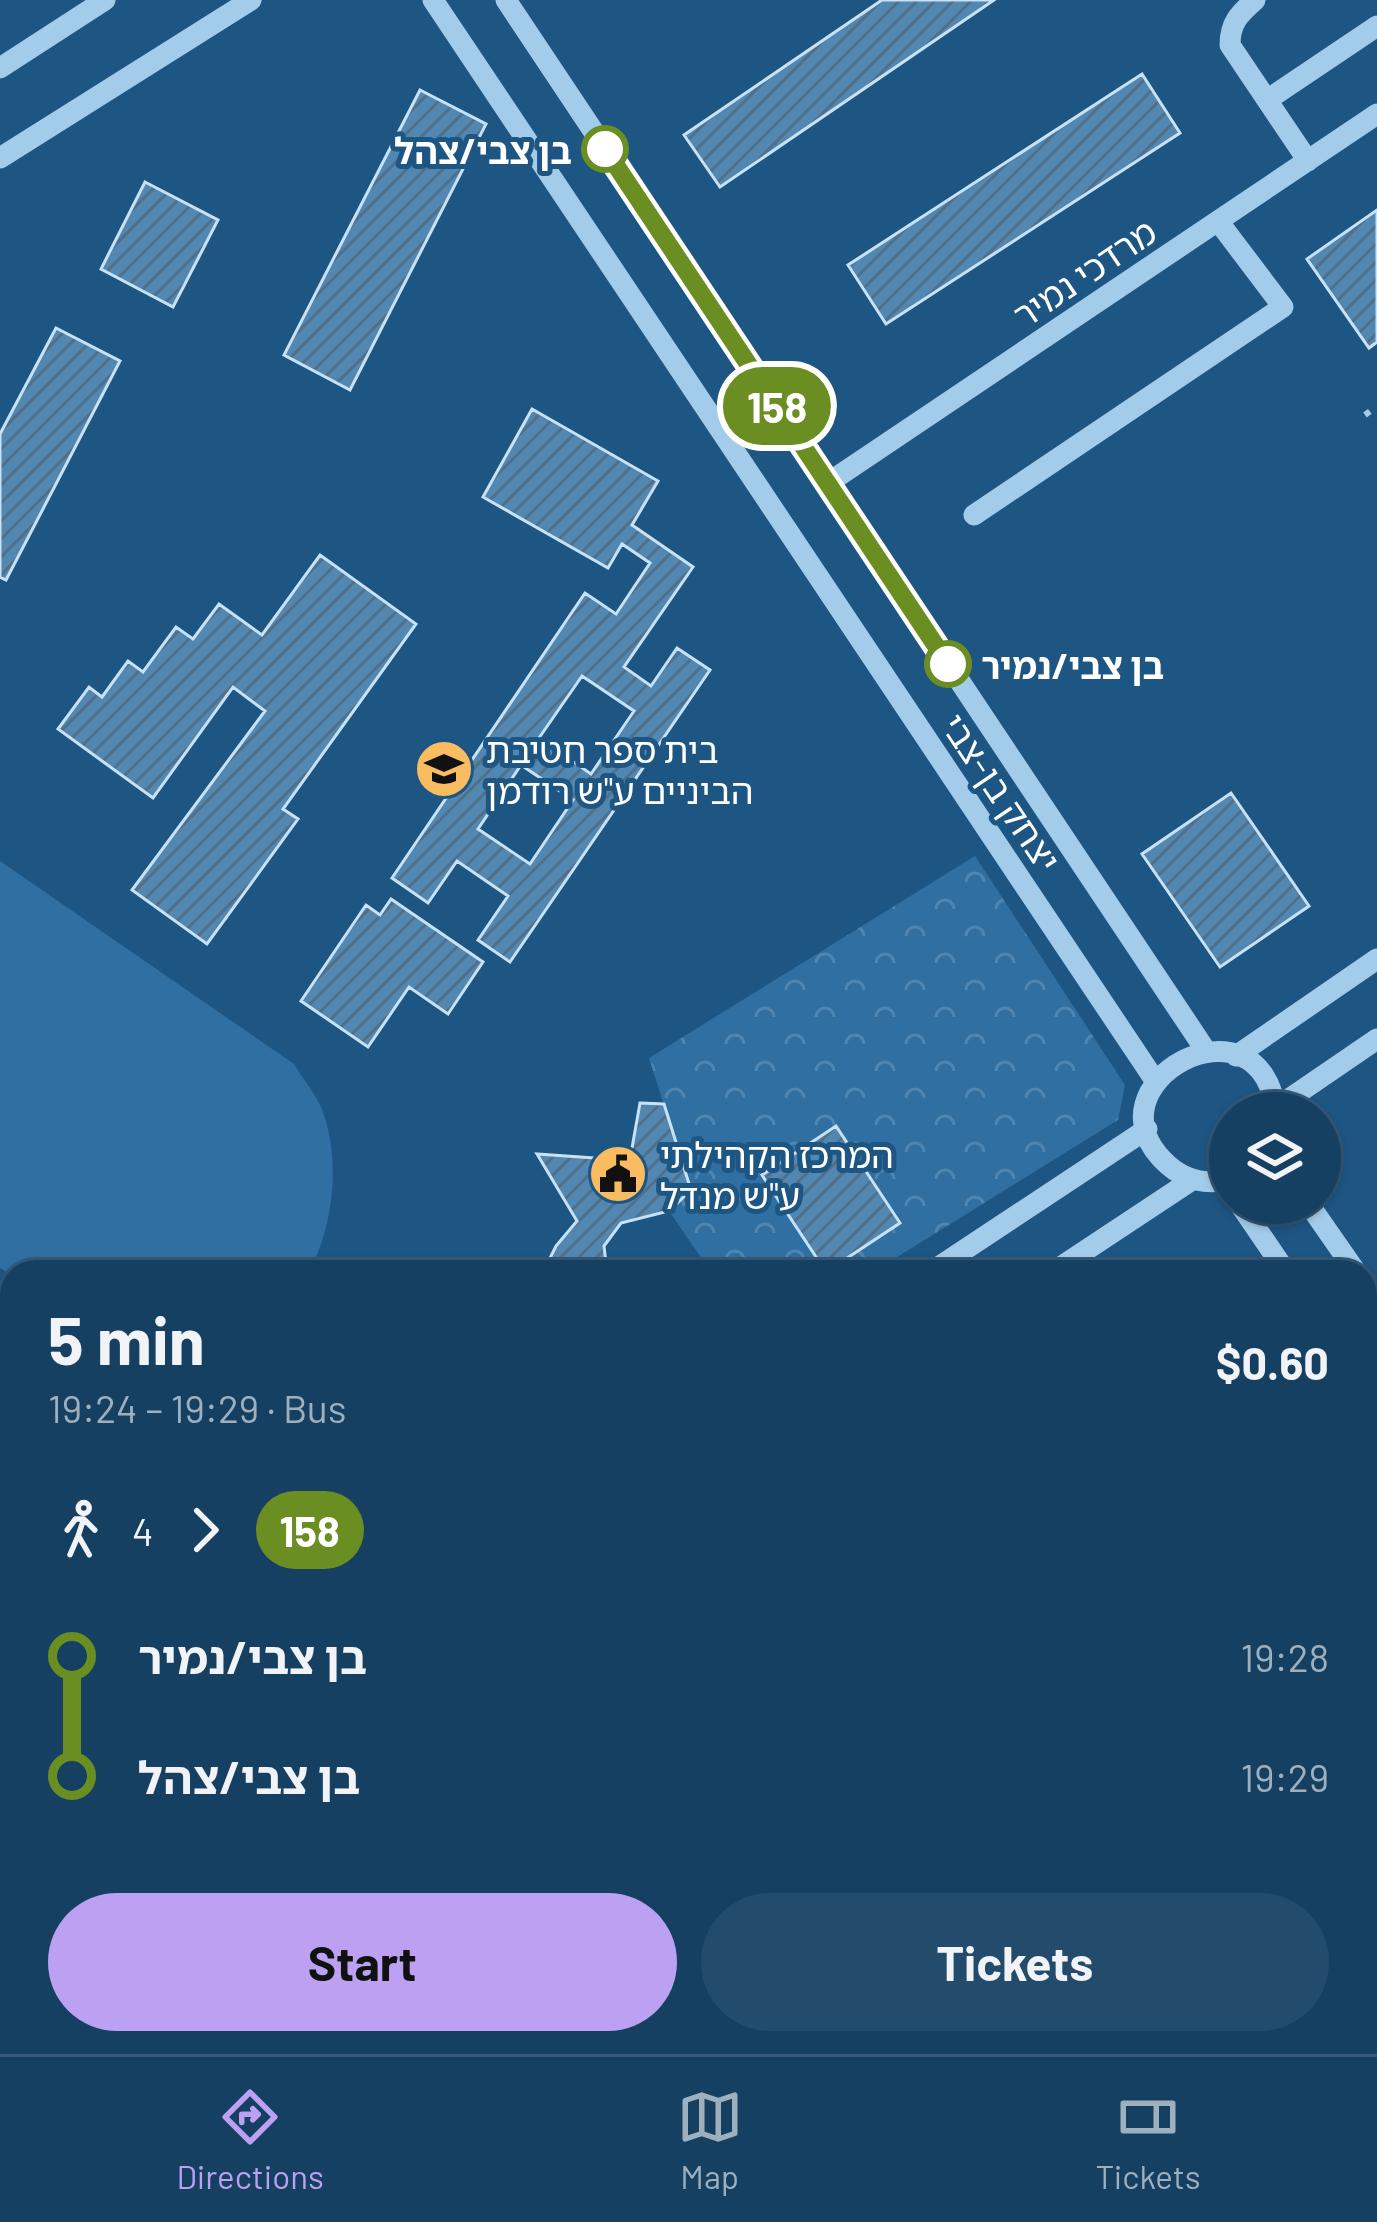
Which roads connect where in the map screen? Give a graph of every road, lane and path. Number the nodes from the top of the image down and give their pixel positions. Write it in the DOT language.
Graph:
graph roads {
  1 [pos="105,0"];
  2 [pos="251,0"];
  3 [pos="433,0"];
  4 [pos="506,0"];
  5 [pos="1255,0"];
  6 [pos="1377,26"];
  7 [pos="0,68"];
  8 [pos="1267,100"];
  9 [pos="1377,114"];
  10 [pos="0,158"];
  11 [pos="1308,161"];
  12 [pos="1218,221"];
  13 [pos="1377,406"];
  14 [pos="1365,415"];
  15 [pos="828,483"];
  16 [pos="974,515"];
  17 [pos="1377,959"];
  18 [pos="1377,1039"];
  19 [pos="1206,1052"];
  20 [pos="1236,1056"];
  21 [pos="1156,1082"];
  22 [pos="1269,1092"];
  23 [pos="1302,1092"];
  24 [pos="1147,1129"];
  25 [pos="1192,1180"];
  26 [pos="1209,1181"];
  27 [pos="1253,1224"];
  28 [pos="1323,1224"];
  29 [pos="949,1260"];
  30 [pos="1071,1260"];
  31 [pos="1278,1260"];
  32 [pos="1348,1260"];
  1 -- 7 [label="street"];
  2 -- 10 [label="street"];
  3 -- 21 [label="street, יצחק בן-צבי"];
  4 -- 15 [label="street, יצחק בן-צבי"];
  5 -- 8 [label="street"];
  6 -- 8 [label="street"];
  8 -- 11 [label="street"];
  9 -- 11 [label="street, מרדכי נמיר"];
  11 -- 12 [label="street, מרדכי נמיר"];
  12 -- 15 [label="street, מרדכי נמיר"];
  12 -- 16 [label="street"];
  13 -- 14 [label="path"];
  15 -- 19 [label="street, יצחק בן-צבי"];
  17 -- 20 [label="street"];
  18 -- 23 [label="street"];
  19 -- 20 [label="street"];
  19 -- 21 [label="street"];
  20 -- 22 [label="street"];
  21 -- 24 [label="street"];
  24 -- 25 [label="street"];
  24 -- 29 [label="street"];
  25 -- 26 [label="street"];
  25 -- 30 [label="street"];
  27 -- 31 [label="street"];
  28 -- 32 [label="street"];
}
